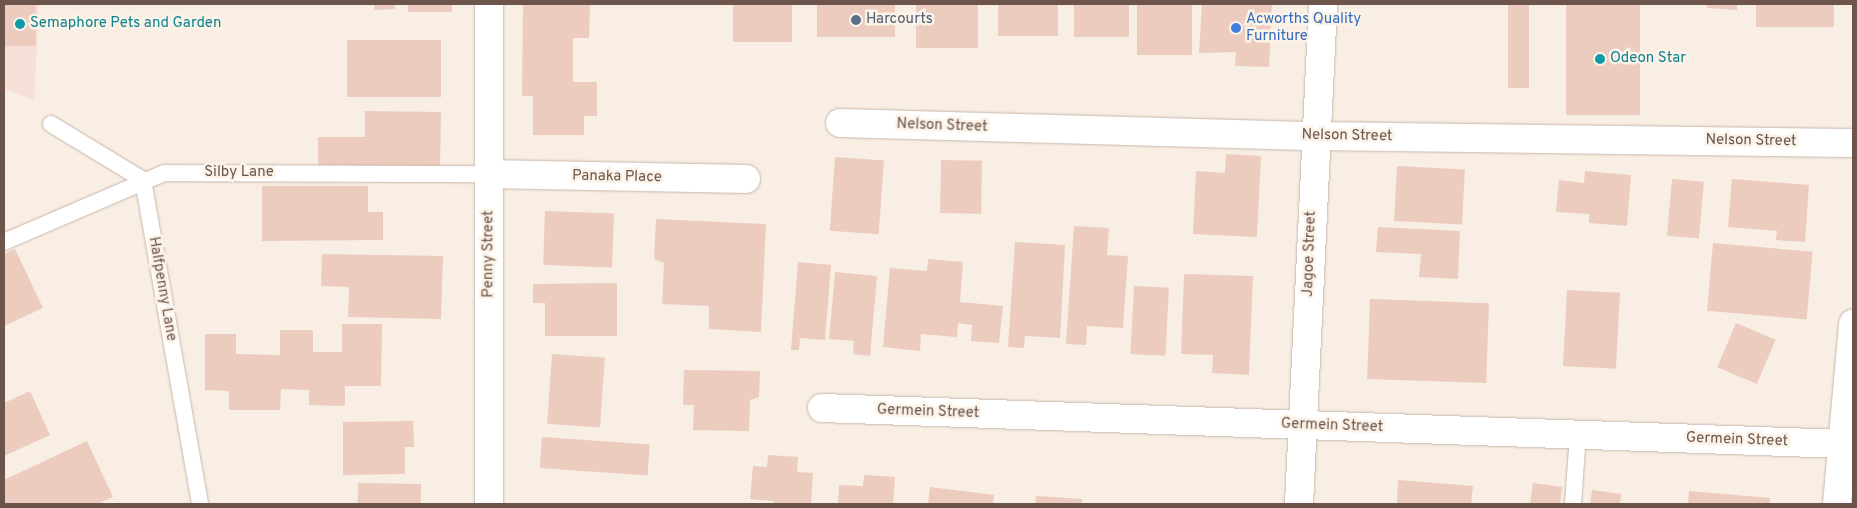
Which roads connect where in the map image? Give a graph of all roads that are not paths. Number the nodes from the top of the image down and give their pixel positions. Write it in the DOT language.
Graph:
graph roads {
  1 [pos="489,4"];
  2 [pos="1323,4"];
  3 [pos="840,123"];
  4 [pos="51,124"];
  5 [pos="1315,136"];
  6 [pos="1853,143"];
  7 [pos="488,174"];
  8 [pos="746,179"];
  9 [pos="143,180"];
  10 [pos="4,242"];
  11 [pos="1853,324"];
  12 [pos="822,408"];
  13 [pos="1303,425"];
  14 [pos="1578,435"];
  15 [pos="1843,444"];
  16 [pos="200,504"];
  17 [pos="489,504"];
  18 [pos="1300,504"];
  19 [pos="1573,504"];
  20 [pos="1837,504"];
  1 -- 7 [label="street, Penny Street"];
  2 -- 5 [label="street, Jagoe Street"];
  3 -- 5 [label="street, Nelson Street"];
  4 -- 9 [label="lane"];
  5 -- 6 [label="street, Nelson Street"];
  5 -- 13 [label="street, Jagoe Street"];
  7 -- 8 [label="street, Panaka Place"];
  7 -- 9 [label="lane, Silby Lane"];
  7 -- 17 [label="street, Penny Street"];
  9 -- 10 [label="lane, Silby Lane"];
  9 -- 16 [label="lane, Halfpenny Lane"];
  11 -- 15 [label="street"];
  12 -- 13 [label="street, Germein Street"];
  13 -- 14 [label="street, Germein Street"];
  13 -- 18 [label="street, Jagoe Street"];
  14 -- 15 [label="street, Germein Street"];
  14 -- 19 [label="lane"];
  15 -- 20 [label="street"];
}
